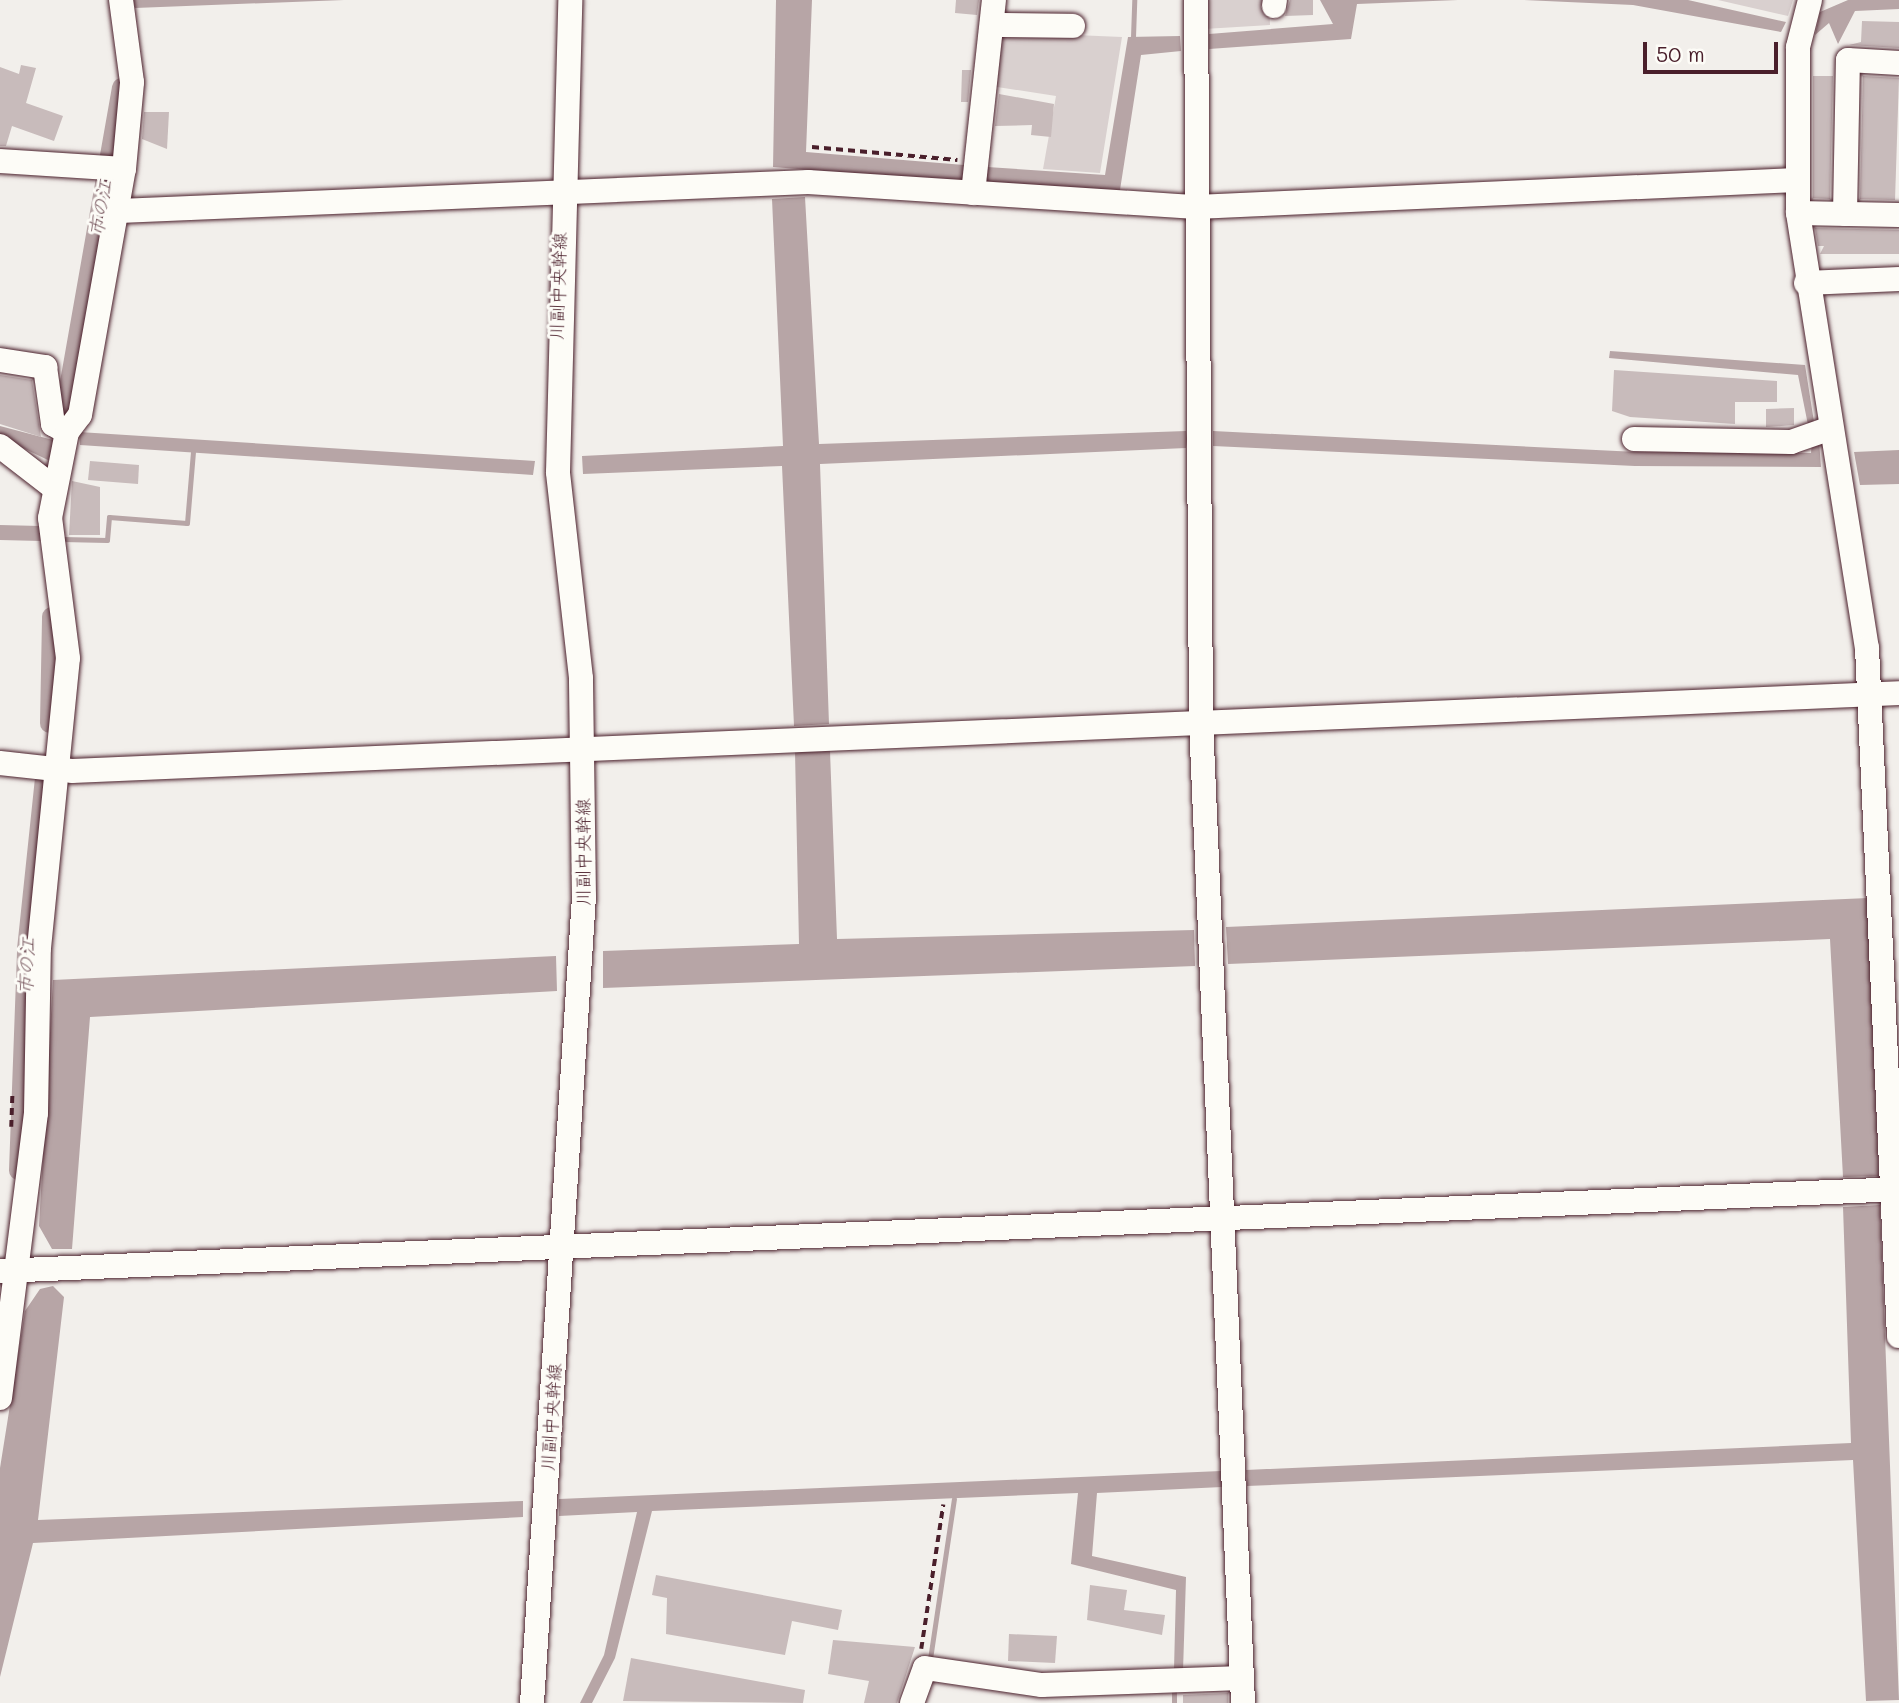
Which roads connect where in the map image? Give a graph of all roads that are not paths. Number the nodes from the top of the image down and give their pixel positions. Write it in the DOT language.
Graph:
graph roads {
  1 [pos="121,0"];
  2 [pos="570,0"];
  3 [pos="994,0"];
  4 [pos="1196,0"];
  5 [pos="1810,0"];
  6 [pos="995,26"];
  7 [pos="1073,26"];
  8 [pos="1899,63"];
  9 [pos="0,161"];
  10 [pos="124,169"];
  11 [pos="1797,180"];
  12 [pos="561,192"];
  13 [pos="974,193"];
  14 [pos="1196,207"];
  15 [pos="119,211"];
  16 [pos="1797,213"];
  17 [pos="1845,214"];
  18 [pos="1899,215"];
  19 [pos="1899,279"];
  20 [pos="1806,283"];
  21 [pos="0,360"];
  22 [pos="1831,428"];
  23 [pos="67,432"];
  24 [pos="1634,439"];
  25 [pos="0,446"];
  26 [pos="53,488"];
  27 [pos="1899,693"];
  28 [pos="1871,694"];
  29 [pos="1201,721"];
  30 [pos="583,749"];
  31 [pos="0,763"];
  32 [pos="57,765"];
  33 [pos="1896,1189"];
  34 [pos="1222,1219"];
  35 [pos="563,1250"];
  36 [pos="10,1272"];
  37 [pos="1899,1336"];
  38 [pos="0,1398"];
  39 [pos="1242,1678"];
  40 [pos="532,1703"];
  41 [pos="912,1703"];
  42 [pos="1243,1703"];
  1 -- 10 [label="street"];
  2 -- 12 [label="street, 川副中央幹線"];
  3 -- 6 [label="street"];
  4 -- 14 [label="street"];
  5 -- 11 [label="street"];
  6 -- 7 [label="street"];
  6 -- 13 [label="street"];
  8 -- 17 [label="street"];
  9 -- 10 [label="street"];
  10 -- 15 [label="street"];
  11 -- 14 [label="street"];
  11 -- 16 [label="street"];
  12 -- 13 [label="street"];
  12 -- 15 [label="street"];
  12 -- 30 [label="street, 川副中央幹線"];
  13 -- 14 [label="street"];
  14 -- 29 [label="street"];
  15 -- 23 [label="street"];
  16 -- 17 [label="street"];
  16 -- 20 [label="street"];
  17 -- 18 [label="street"];
  19 -- 20 [label="street"];
  20 -- 22 [label="street"];
  21 -- 23 [label="street"];
  22 -- 24 [label="street"];
  22 -- 28 [label="street"];
  23 -- 26 [label="street"];
  25 -- 26 [label="street"];
  26 -- 32 [label="street"];
  27 -- 28 [label="street"];
  28 -- 29 [label="street"];
  28 -- 33 [label="street"];
  29 -- 30 [label="street"];
  29 -- 34 [label="street"];
  30 -- 32 [label="street"];
  30 -- 35 [label="street, 川副中央幹線"];
  31 -- 32 [label="street"];
  32 -- 36 [label="street"];
  33 -- 34 [label="street"];
  33 -- 37 [label="street"];
  34 -- 35 [label="street"];
  34 -- 39 [label="street"];
  35 -- 36 [label="street"];
  35 -- 40 [label="street, 川副中央幹線"];
  36 -- 38 [label="street"];
  39 -- 41 [label="street"];
  39 -- 42 [label="street"];
}
